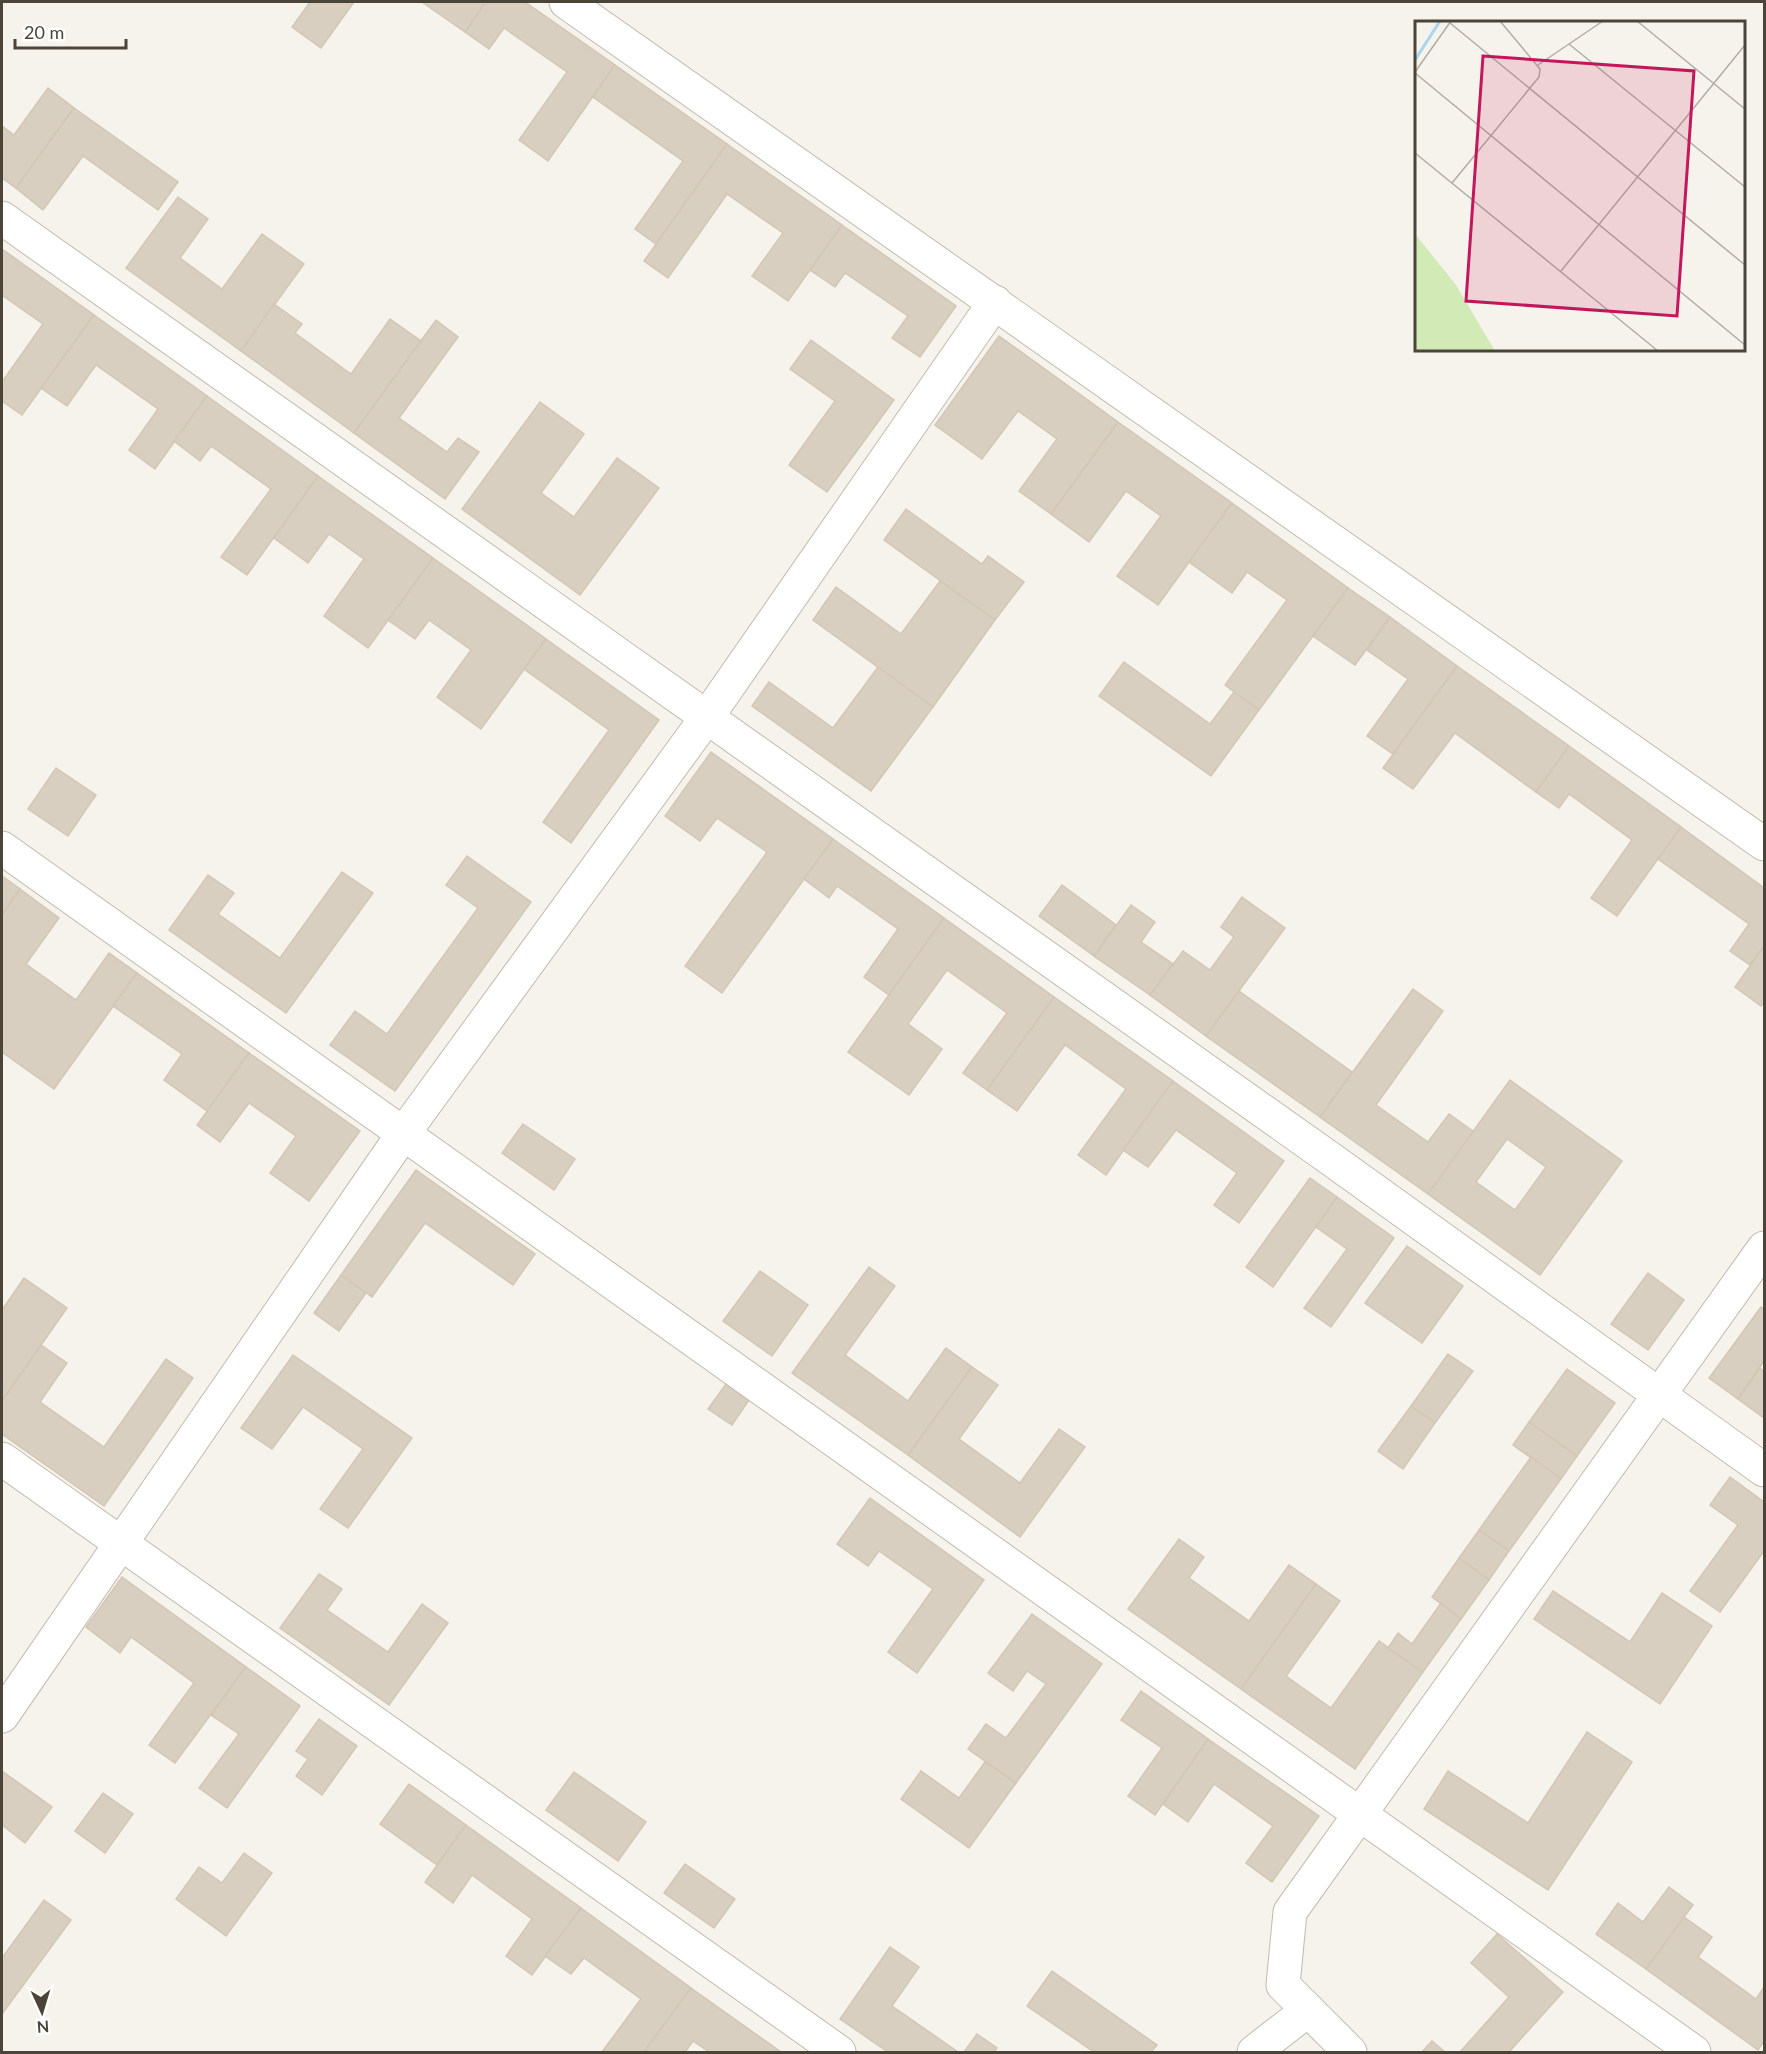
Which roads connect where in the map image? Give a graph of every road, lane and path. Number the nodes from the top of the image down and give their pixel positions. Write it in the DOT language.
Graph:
graph roads {
  1 [pos="566,2"];
  2 [pos="2,218"];
  3 [pos="995,302"];
  4 [pos="707,717"];
  5 [pos="1764,844"];
  6 [pos="2,848"];
  7 [pos="403,1134"];
  8 [pos="1764,1248"];
  9 [pos="1660,1395"];
  10 [pos="2,1459"];
  11 [pos="1764,1470"];
  12 [pos="122,1544"];
  13 [pos="2,1716"];
  14 [pos="1360,1815"];
  15 [pos="1308,2010"];
  16 [pos="839,2052"];
  17 [pos="1254,2052"];
  18 [pos="1350,2052"];
  19 [pos="1694,2052"];
  1 -- 3 [label="street"];
  2 -- 4 [label="street"];
  3 -- 4 [label="street"];
  3 -- 5 [label="street"];
  4 -- 7 [label="street"];
  4 -- 9 [label="street"];
  6 -- 7 [label="street"];
  7 -- 12 [label="street"];
  7 -- 14 [label="street"];
  8 -- 9 [label="street"];
  9 -- 11 [label="street"];
  9 -- 14 [label="street"];
  10 -- 12 [label="street"];
  12 -- 13 [label="street"];
  12 -- 16 [label="street"];
  14 -- 15 [label="street"];
  14 -- 19 [label="street"];
  15 -- 17 [label="street"];
  15 -- 18 [label="street"];
}
